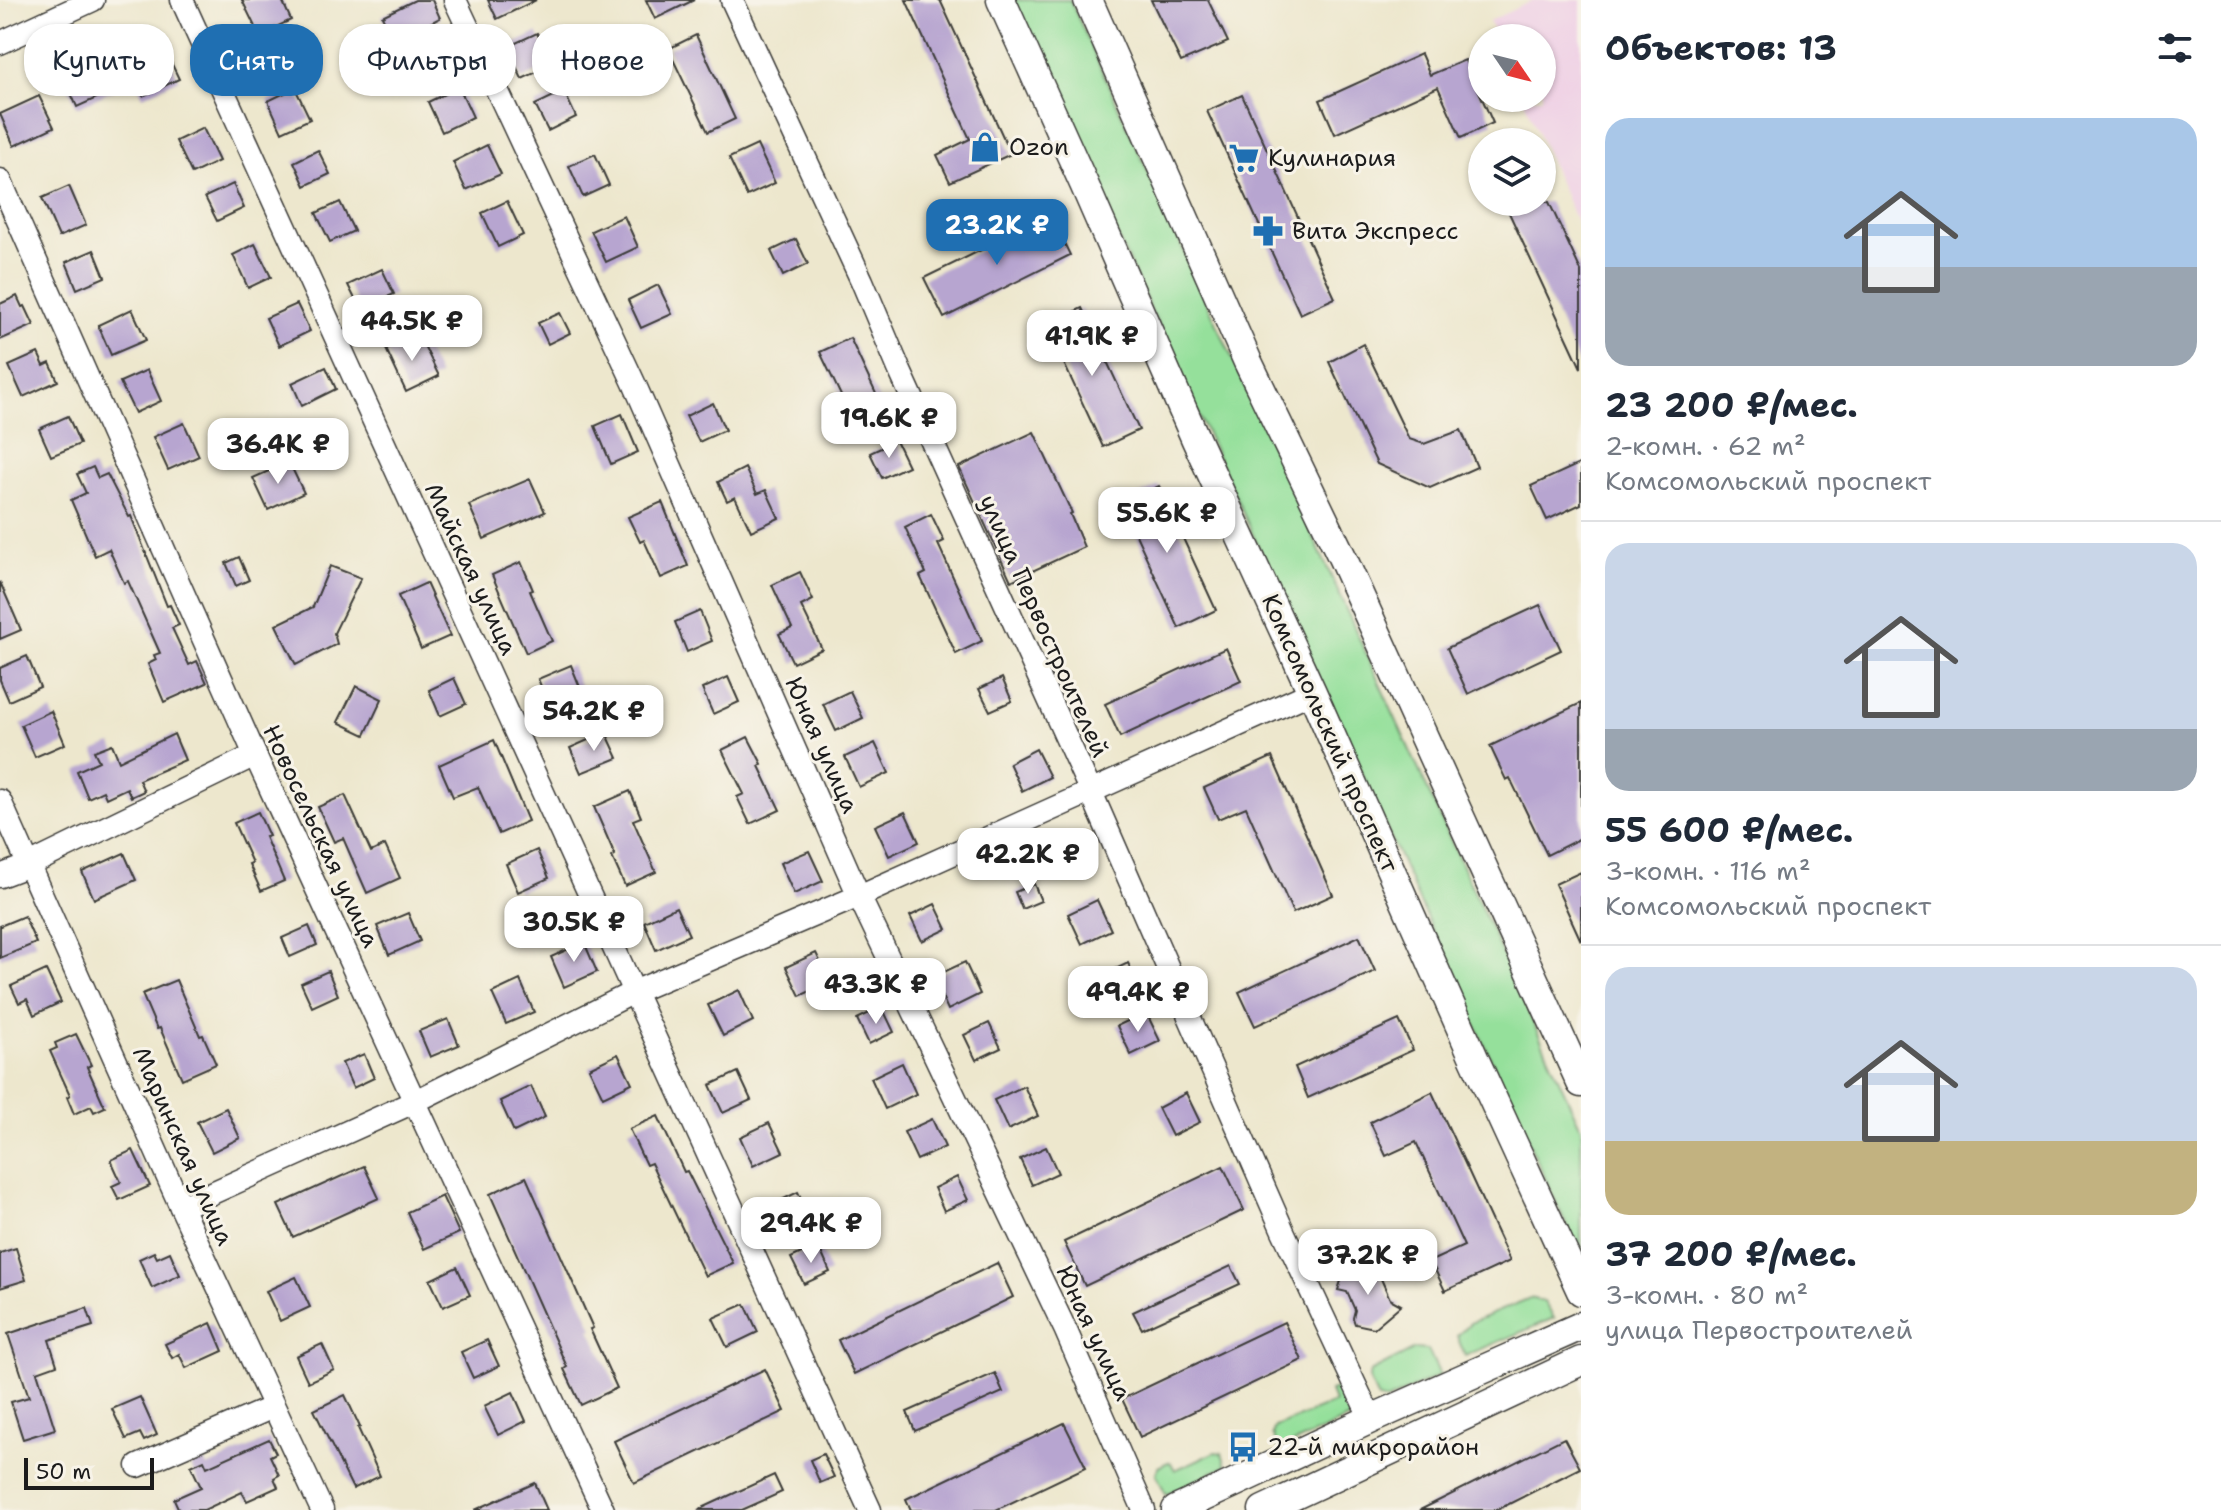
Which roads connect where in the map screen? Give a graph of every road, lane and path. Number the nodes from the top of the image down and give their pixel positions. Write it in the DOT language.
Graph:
graph roads {
  1 [pos="93,0"];
  2 [pos="182,0"];
  3 [pos="455,0"];
  4 [pos="732,0"];
  5 [pos="1001,0"];
  6 [pos="1088,0"];
  7 [pos="0,43"];
  8 [pos="0,180"];
  9 [pos="1312,692"];
  10 [pos="255,755"];
  11 [pos="1091,792"];
  12 [pos="0,801"];
  13 [pos="29,865"];
  14 [pos="0,876"];
  15 [pos="859,896"];
  16 [pos="636,991"];
  17 [pos="1581,1083"];
  18 [pos="416,1101"];
  19 [pos="181,1207"];
  20 [pos="1581,1291"];
  21 [pos="1581,1326"];
  22 [pos="1581,1361"];
  23 [pos="273,1407"];
  24 [pos="1371,1419"];
  25 [pos="138,1466"];
  26 [pos="322,1510"];
  27 [pos="603,1510"];
  28 [pos="870,1510"];
  29 [pos="1144,1510"];
  30 [pos="1176,1510"];
  31 [pos="1263,1510"];
  1 -- 7 [label="street"];
  2 -- 16 [label="street, Майская улица"];
  3 -- 15 [label="street, Юная улица"];
  4 -- 11 [label="street, улица Первостроителей"];
  5 -- 9 [label="main road, Комсомольский проспект"];
  6 -- 17 [label="main road"];
  8 -- 10 [label="street, Новосельская улица"];
  9 -- 11 [label="street"];
  9 -- 20 [label="main road, Комсомольский проспект"];
  10 -- 13 [label="street"];
  10 -- 18 [label="street, Новосельская улица"];
  11 -- 15 [label="street"];
  11 -- 24 [label="street, улица Первостроителей"];
  12 -- 13 [label="street, Маринская улица"];
  13 -- 14 [label="street"];
  13 -- 19 [label="street, Маринская улица"];
  15 -- 16 [label="street"];
  15 -- 29 [label="street, Юная улица"];
  16 -- 18 [label="street"];
  16 -- 28 [label="street, Майская улица"];
  18 -- 19 [label="street"];
  18 -- 27 [label="street, Новосельская улица"];
  19 -- 23 [label="street, Маринская улица"];
  21 -- 24 [label="main road"];
  22 -- 31 [label="main road"];
  23 -- 25 [label="street"];
  23 -- 26 [label="street, Маринская улица"];
  24 -- 30 [label="main road"];
}
